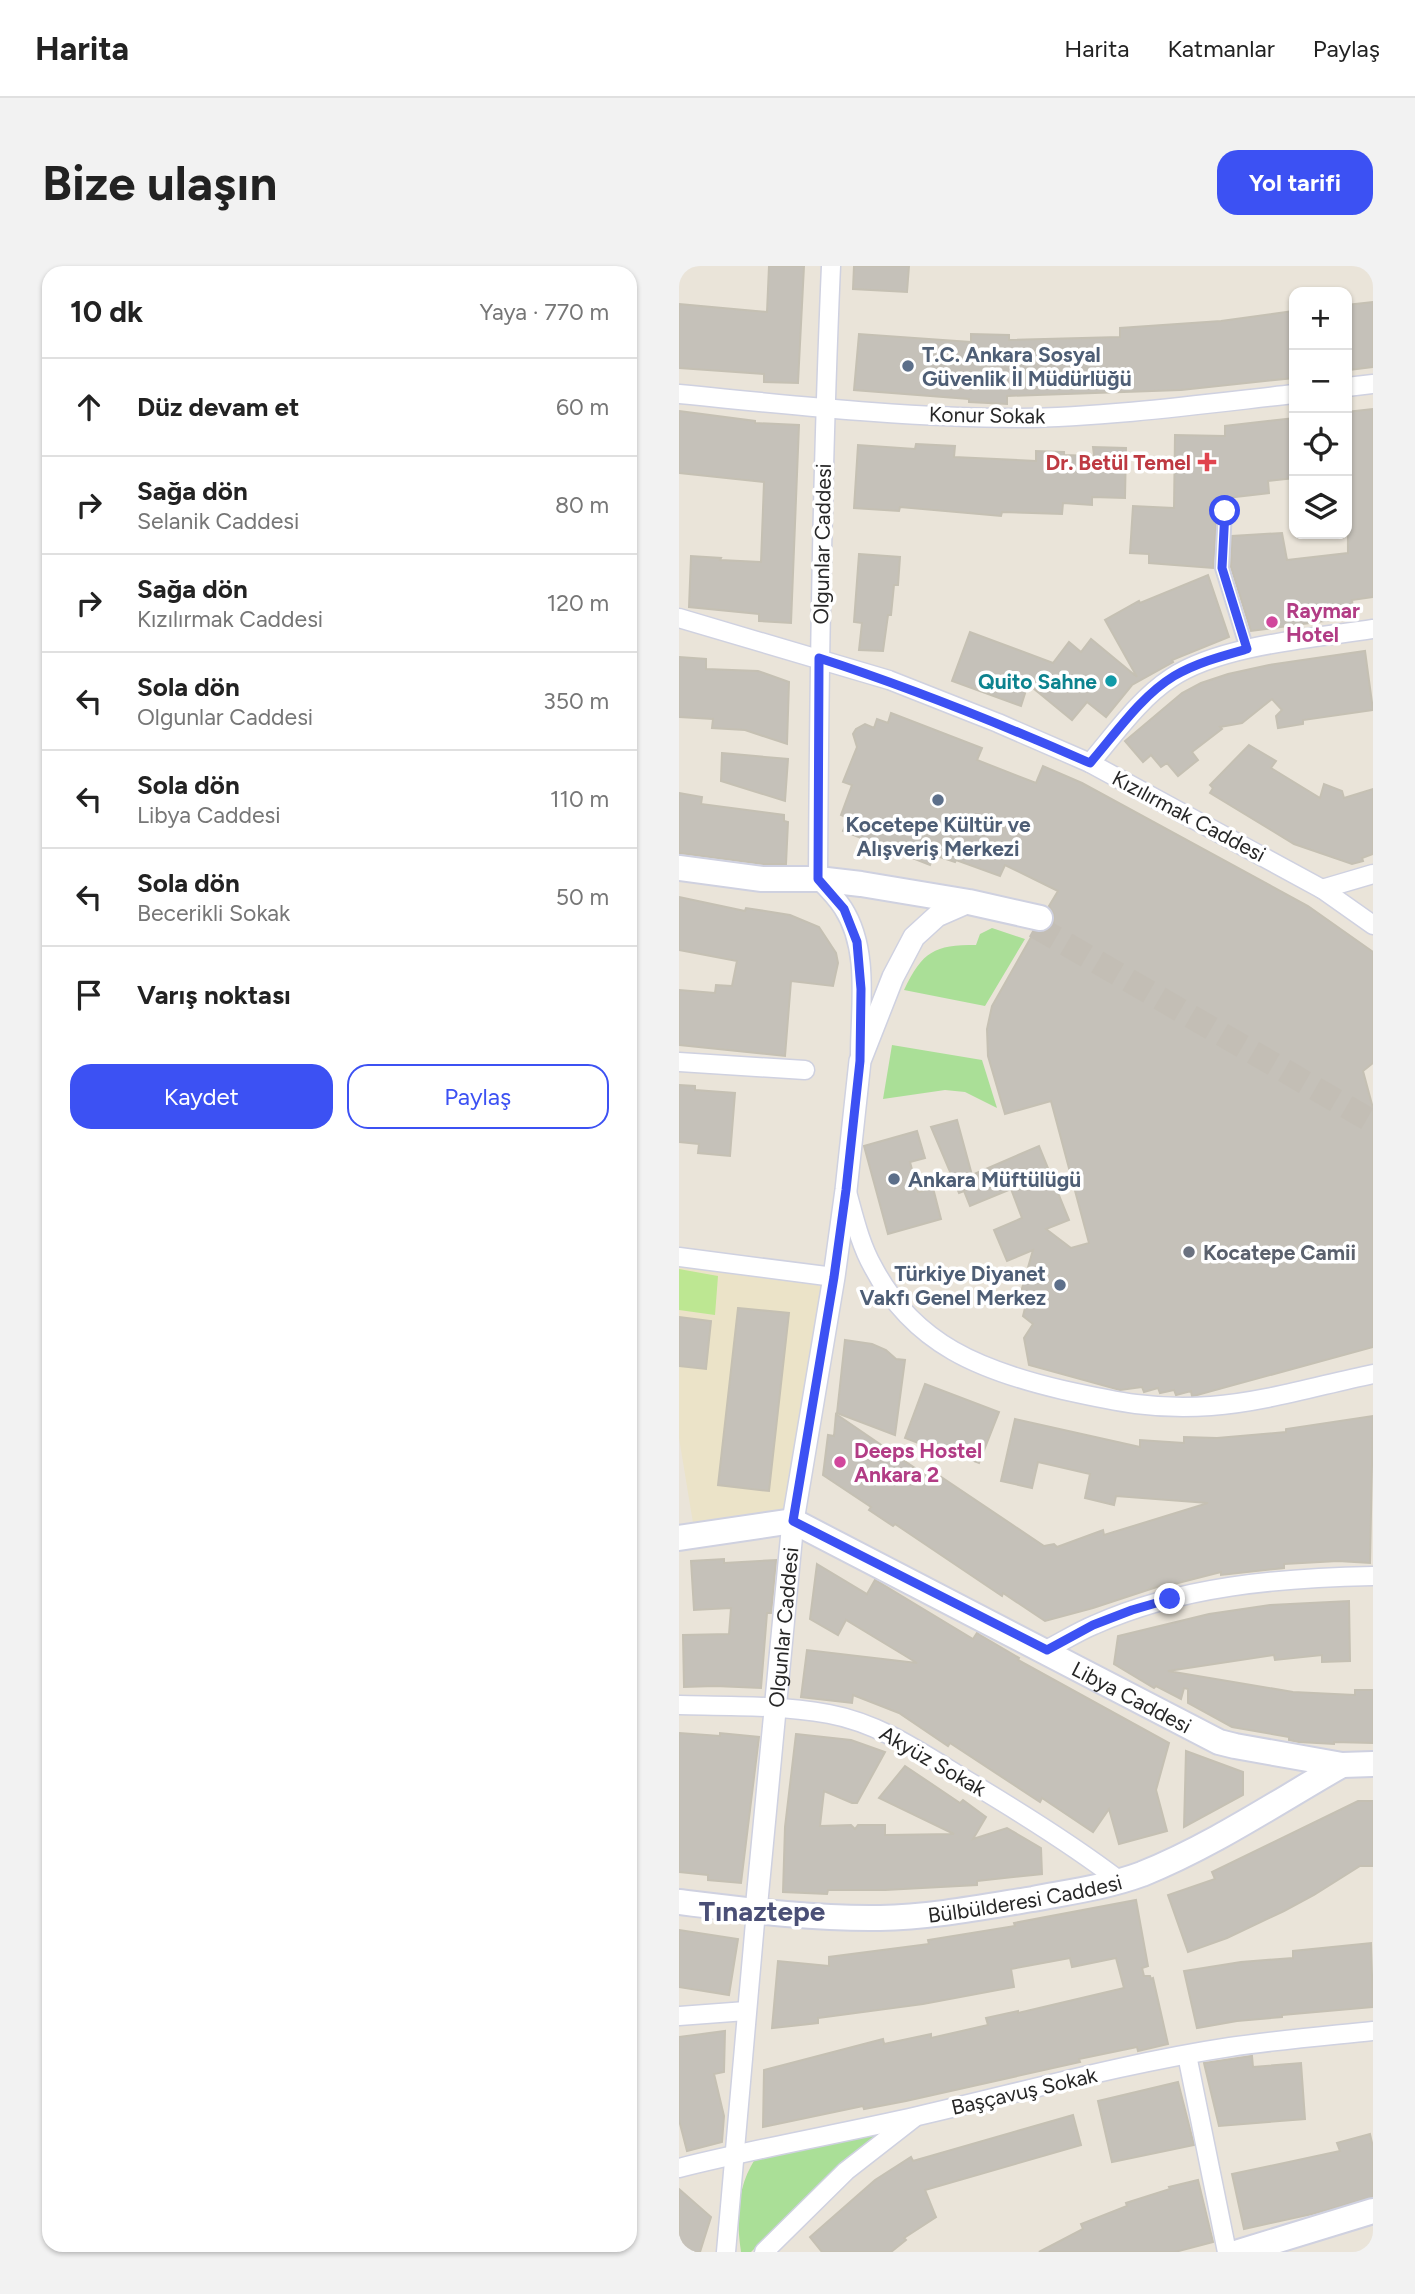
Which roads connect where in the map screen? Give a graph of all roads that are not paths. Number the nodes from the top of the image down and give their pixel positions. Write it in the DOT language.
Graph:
graph roads {
  1 [pos="831,266"];
  2 [pos="1373,384"];
  3 [pos="1352,386"];
  4 [pos="679,394"];
  5 [pos="1289,395"];
  6 [pos="825,408"];
  7 [pos="1225,511"];
  8 [pos="679,618"];
  9 [pos="1373,629"];
  10 [pos="1247,649"];
  11 [pos="819,658"];
  12 [pos="1090,763"];
  13 [pos="679,868"];
  14 [pos="1373,874"];
  15 [pos="818,879"];
  16 [pos="1322,889"];
  17 [pos="969,902"];
  18 [pos="1037,922"];
  19 [pos="1373,925"];
  20 [pos="860,1061"];
  21 [pos="679,1062"];
  22 [pos="805,1070"];
  23 [pos="846,1190"];
  24 [pos="679,1257"];
  25 [pos="834,1277"];
  26 [pos="1373,1374"];
  27 [pos="793,1521"];
  28 [pos="679,1538"];
  29 [pos="1373,1576"];
  30 [pos="1047,1650"];
  31 [pos="679,1705"];
  32 [pos="776,1707"];
  33 [pos="1373,1764"];
  34 [pos="1342,1765"];
  35 [pos="1120,1881"];
  36 [pos="679,1902"];
  37 [pos="756,1911"];
  38 [pos="746,2011"];
  39 [pos="679,2016"];
  40 [pos="1373,2031"];
  41 [pos="1187,2055"];
  42 [pos="916,2116"];
  43 [pos="734,2154"];
  44 [pos="679,2168"];
  45 [pos="1373,2211"];
  46 [pos="726,2252"];
  47 [pos="764,2252"];
  48 [pos="1227,2252"];
  49 [pos="1239,2252"];
  1 -- 6 [label="street, Olgunlar Caddesi"];
  2 -- 3 [label="street"];
  4 -- 6 [label="street, Konur Sokak"];
  5 -- 6 [label="street, Konur Sokak"];
  6 -- 11 [label="street, Olgunlar Caddesi"];
  7 -- 10 [label="street"];
  8 -- 11 [label="street, Kızılırmak Caddesi"];
  9 -- 10 [label="street"];
  10 -- 12 [label="street"];
  11 -- 12 [label="street, Kızılırmak Caddesi"];
  11 -- 15 [label="street, Olgunlar Caddesi"];
  12 -- 16 [label="street, Kızılırmak Caddesi"];
  13 -- 15 [label="main road"];
  14 -- 16 [label="street"];
  15 -- 17 [label="main road"];
  15 -- 20 [label="street, Olgunlar Caddesi"];
  16 -- 19 [label="street, Kızılırmak Caddesi"];
  17 -- 18 [label="main road"];
  17 -- 20 [label="street, Olgunlar Caddesi"];
  20 -- 23 [label="street, Olgunlar Caddesi"];
  21 -- 22 [label="street"];
  23 -- 25 [label="street, Olgunlar Caddesi"];
  23 -- 26 [label="street"];
  24 -- 25 [label="street"];
  25 -- 27 [label="street, Olgunlar Caddesi"];
  27 -- 28 [label="main road"];
  27 -- 30 [label="main road, Libya Caddesi"];
  27 -- 32 [label="street, Olgunlar Caddesi"];
  29 -- 30 [label="street"];
  30 -- 34 [label="main road, Libya Caddesi"];
  31 -- 32 [label="street, Akyüz Sokak"];
  32 -- 35 [label="street, Akyüz Sokak"];
  32 -- 37 [label="street, Olgunlar Caddesi"];
  33 -- 34 [label="main road, Libya Caddesi"];
  34 -- 35 [label="main road, Bülbülderesi Caddesi"];
  35 -- 37 [label="main road, Bülbülderesi Caddesi"];
  36 -- 37 [label="main road, Bülbülderesi Caddesi"];
  37 -- 38 [label="street, Olgunlar Caddesi"];
  38 -- 39 [label="street"];
  38 -- 43 [label="street, Olgunlar Caddesi"];
  40 -- 41 [label="street, Başçavuş Sokak"];
  41 -- 42 [label="street, Başçavuş Sokak"];
  41 -- 48 [label="street"];
  42 -- 43 [label="street, Başçavuş Sokak"];
  42 -- 47 [label="street"];
  43 -- 44 [label="street, Başçavuş Sokak"];
  43 -- 46 [label="street, Olgunlar Caddesi"];
  45 -- 49 [label="main road"];
}
